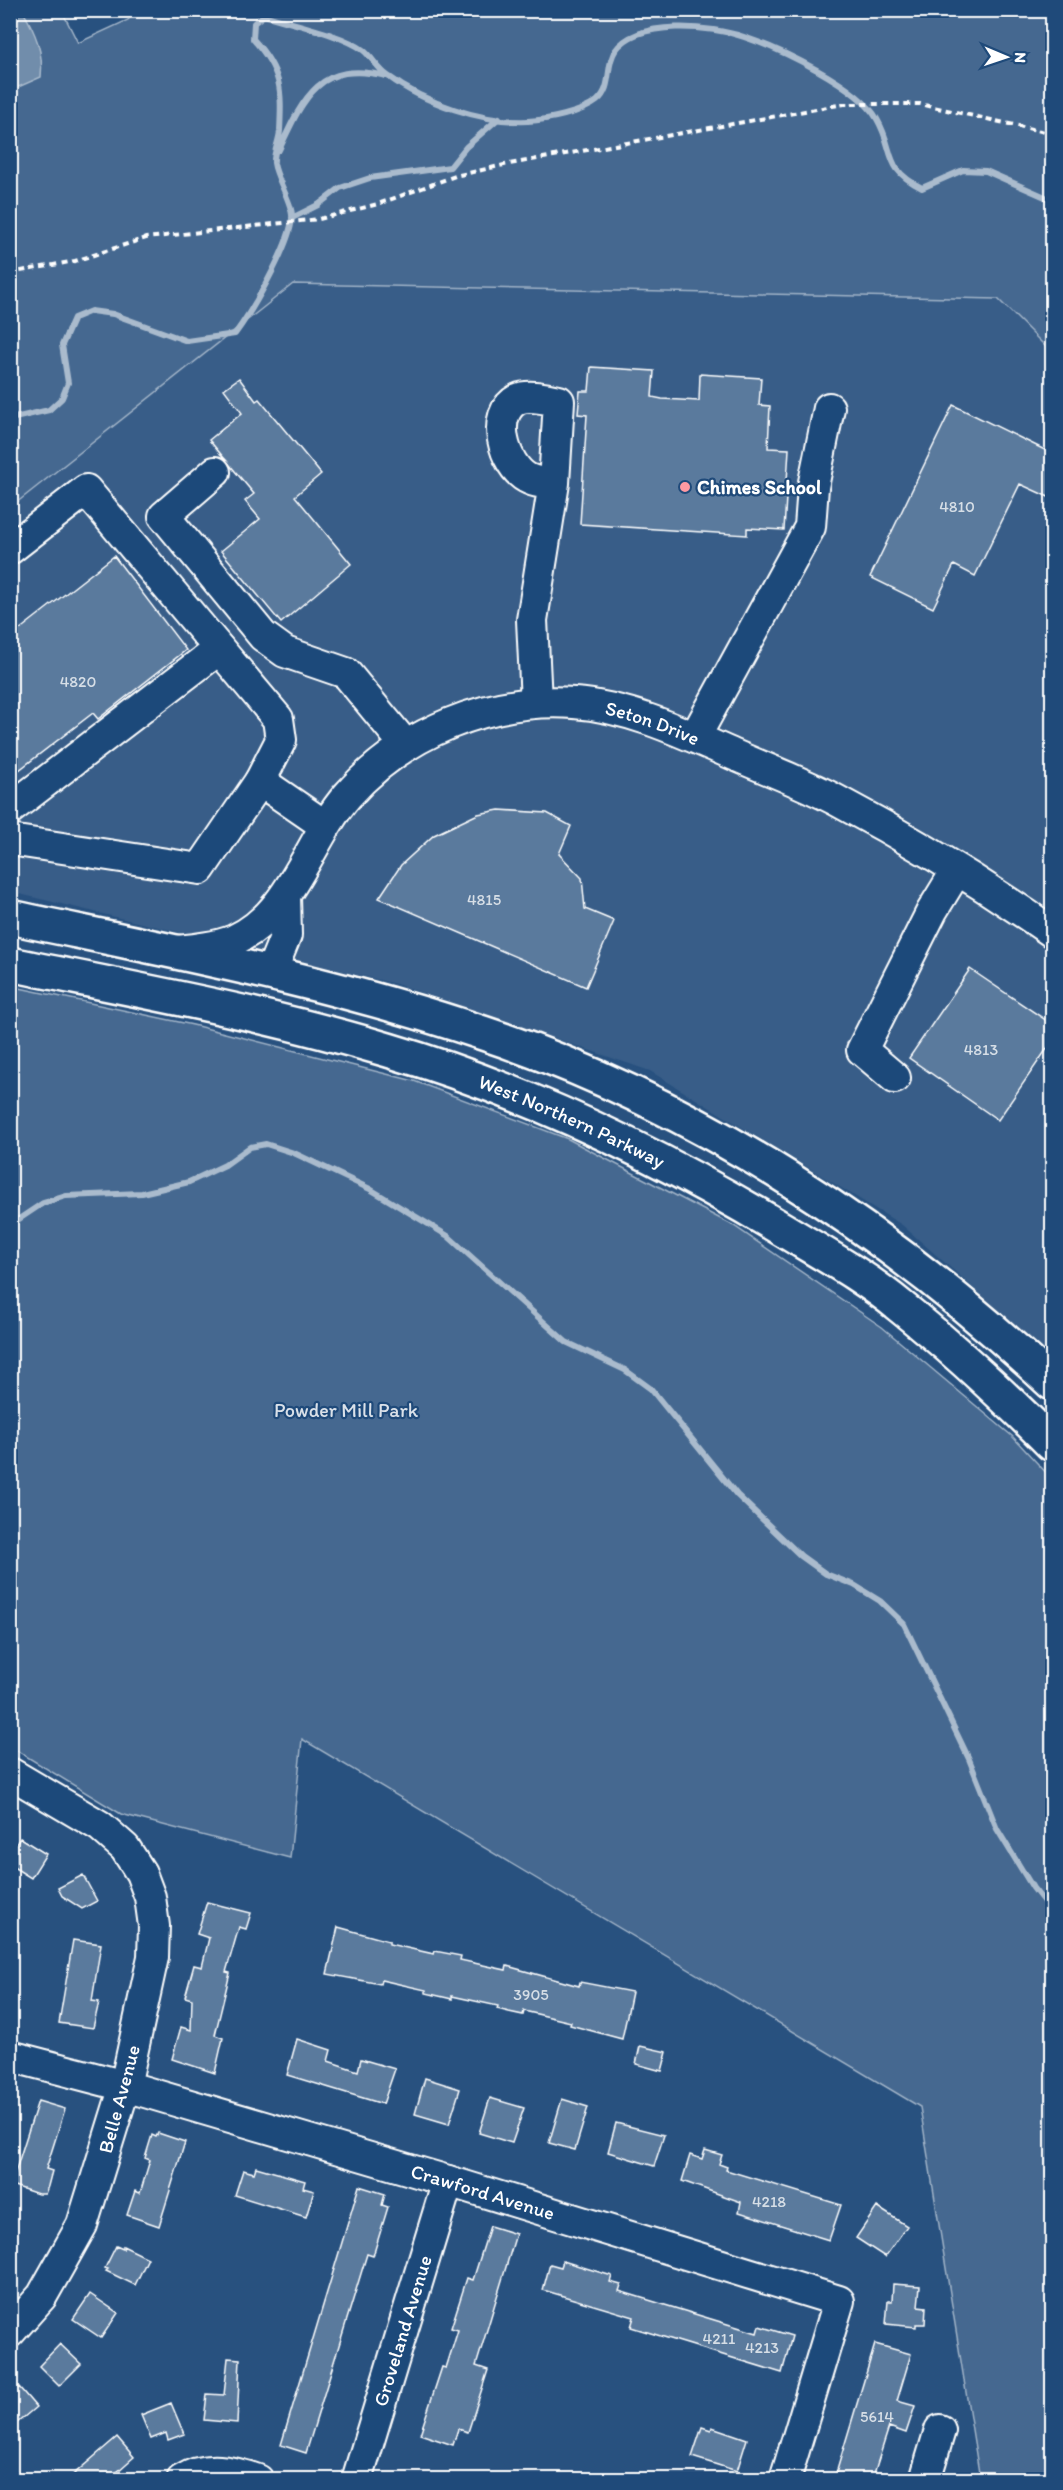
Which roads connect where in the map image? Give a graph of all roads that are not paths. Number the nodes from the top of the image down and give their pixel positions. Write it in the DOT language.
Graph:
graph roads {
  1 [pos="829,408"];
  2 [pos="215,472"];
  3 [pos="554,483"];
  4 [pos="10,549"];
  5 [pos="219,649"];
  6 [pos="536,702"];
  7 [pos="695,737"];
  8 [pos="406,746"];
  9 [pos="260,781"];
  10 [pos="10,809"];
  11 [pos="324,825"];
  12 [pos="10,840"];
  13 [pos="957,870"];
  14 [pos="285,897"];
  15 [pos="10,917"];
  16 [pos="1053,932"];
  17 [pos="175,952"];
  18 [pos="10,964"];
  19 [pos="271,972"];
  20 [pos="239,1012"];
  21 [pos="895,1078"];
  22 [pos="1053,1383"];
  23 [pos="1053,1444"];
  24 [pos="10,1773"];
  25 [pos="10,2056"];
  26 [pos="125,2086"];
  27 [pos="448,2181"];
  28 [pos="10,2332"];
  29 [pos="940,2430"];
  30 [pos="182,2480"];
  31 [pos="258,2480"];
  32 [pos="357,2480"];
  33 [pos="785,2480"];
  34 [pos="925,2480"];
  1 -- 7 [label="street"];
  2 -- 8 [label="street"];
  3 -- 6 [label="street"];
  4 -- 5 [label="street"];
  5 -- 9 [label="street"];
  5 -- 10 [label="street"];
  6 -- 7 [label="street, Seton Drive"];
  6 -- 8 [label="street, Seton Drive"];
  7 -- 13 [label="street, Seton Drive"];
  8 -- 11 [label="street, Seton Drive"];
  9 -- 11 [label="street"];
  9 -- 12 [label="street"];
  11 -- 14 [label="street, Seton Drive"];
  13 -- 16 [label="street, Seton Drive"];
  13 -- 21 [label="street"];
  14 -- 17 [label="street, Seton Drive"];
  14 -- 19 [label="street, Seton Drive"];
  15 -- 17 [label="main road"];
  17 -- 19 [label="main road"];
  18 -- 20 [label="main road, West Northern Parkway"];
  19 -- 20 [label="main road"];
  19 -- 22 [label="main road"];
  20 -- 23 [label="main road, West Northern Parkway"];
  24 -- 26 [label="street, Belle Avenue"];
  25 -- 26 [label="street, Crawford Avenue"];
  26 -- 27 [label="street, Crawford Avenue"];
  26 -- 28 [label="street, Belle Avenue"];
  27 -- 32 [label="street, Groveland Avenue"];
  27 -- 33 [label="street, Crawford Avenue"];
  29 -- 34 [label="street"];
  30 -- 31 [label="street"];
}
